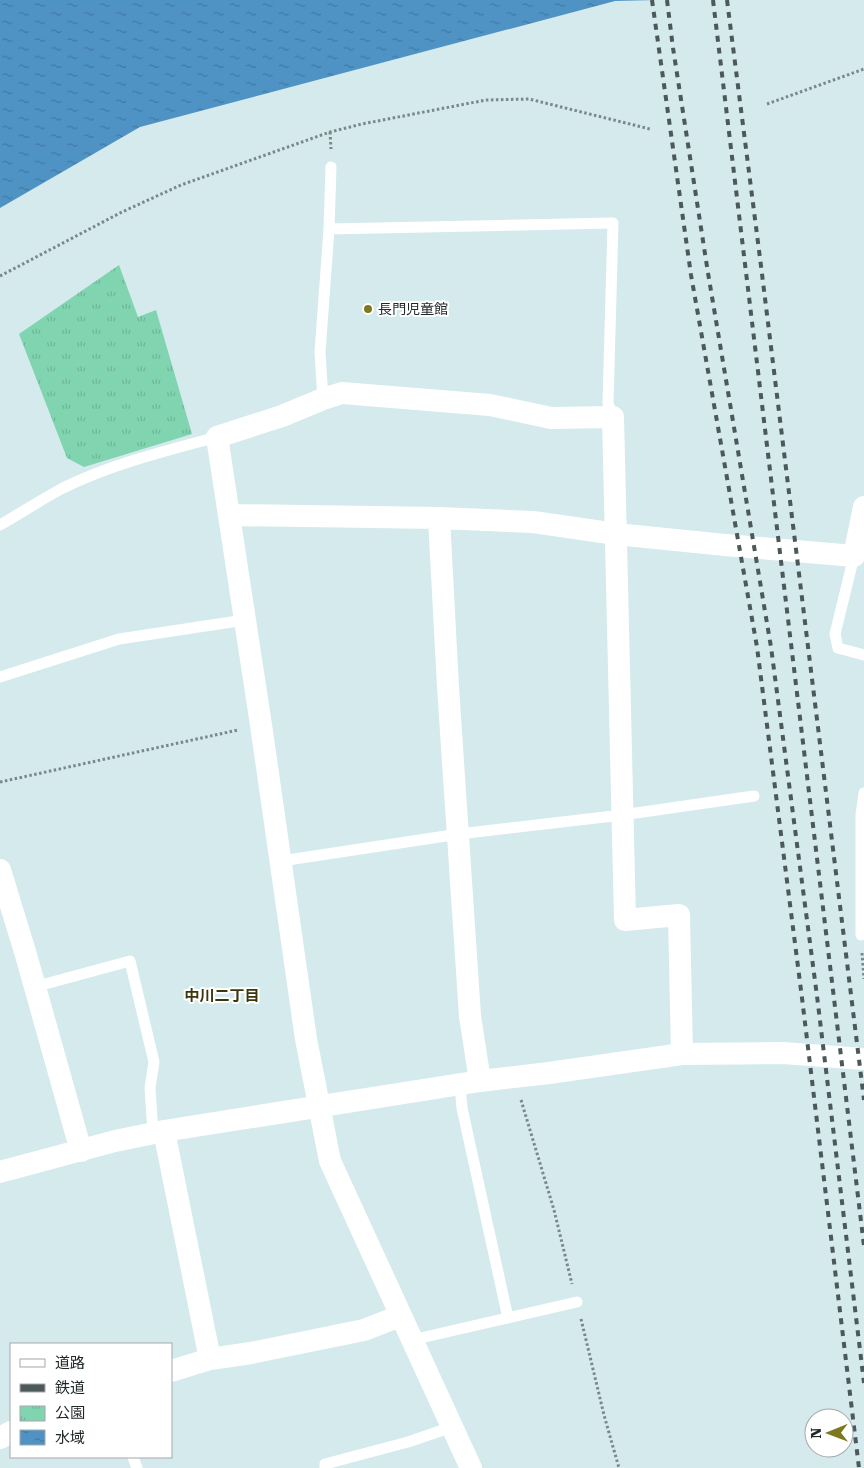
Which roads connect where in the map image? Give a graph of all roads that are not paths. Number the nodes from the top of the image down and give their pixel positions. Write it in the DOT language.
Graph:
graph roads {
  1 [pos="331,167"];
  2 [pos="330,229"];
  3 [pos="323,398"];
  4 [pos="613,417"];
  5 [pos="217,436"];
  6 [pos="864,507"];
  7 [pos="229,515"];
  8 [pos="439,518"];
  9 [pos="0,525"];
  10 [pos="616,534"];
  11 [pos="854,556"];
  12 [pos="245,620"];
  13 [pos="864,655"];
  14 [pos="0,676"];
  15 [pos="864,793"];
  16 [pos="754,796"];
  17 [pos="622,815"];
  18 [pos="459,834"];
  19 [pos="281,862"];
  20 [pos="0,870"];
  21 [pos="861,934"];
  22 [pos="34,987"];
  23 [pos="682,1054"];
  24 [pos="864,1060"];
  25 [pos="470,1082"];
  26 [pos="318,1105"];
  27 [pos="158,1132"];
  28 [pos="81,1151"];
  29 [pos="0,1172"];
  30 [pos="577,1302"];
  31 [pos="400,1316"];
  32 [pos="508,1318"];
  33 [pos="412,1340"];
  34 [pos="210,1359"];
  35 [pos="172,1371"];
  36 [pos="452,1427"];
  37 [pos="325,1468"];
  38 [pos="471,1468"];
  1 -- 2 [label="lane"];
  2 -- 3 [label="lane"];
  2 -- 4 [label="lane"];
  3 -- 4 [label="street"];
  3 -- 5 [label="street"];
  4 -- 10 [label="street"];
  5 -- 7 [label="street"];
  5 -- 9 [label="lane"];
  6 -- 11 [label="street"];
  7 -- 8 [label="street"];
  7 -- 12 [label="street"];
  8 -- 10 [label="street"];
  8 -- 18 [label="street"];
  10 -- 11 [label="street"];
  10 -- 17 [label="street"];
  11 -- 13 [label="lane"];
  12 -- 14 [label="lane"];
  12 -- 19 [label="street"];
  15 -- 21 [label="lane"];
  16 -- 17 [label="lane"];
  17 -- 18 [label="lane"];
  17 -- 23 [label="street"];
  18 -- 19 [label="lane"];
  18 -- 25 [label="street"];
  19 -- 26 [label="street"];
  20 -- 22 [label="street"];
  22 -- 27 [label="lane"];
  22 -- 28 [label="street"];
  23 -- 24 [label="street"];
  23 -- 25 [label="street"];
  25 -- 26 [label="street"];
  25 -- 32 [label="lane"];
  26 -- 27 [label="street"];
  26 -- 31 [label="street"];
  27 -- 28 [label="street"];
  27 -- 34 [label="street"];
  28 -- 29 [label="street"];
  30 -- 32 [label="lane"];
  31 -- 33 [label="street"];
  31 -- 34 [label="street"];
  32 -- 33 [label="lane"];
  33 -- 36 [label="street"];
  34 -- 35 [label="street"];
  36 -- 37 [label="lane"];
  36 -- 38 [label="street"];
}
